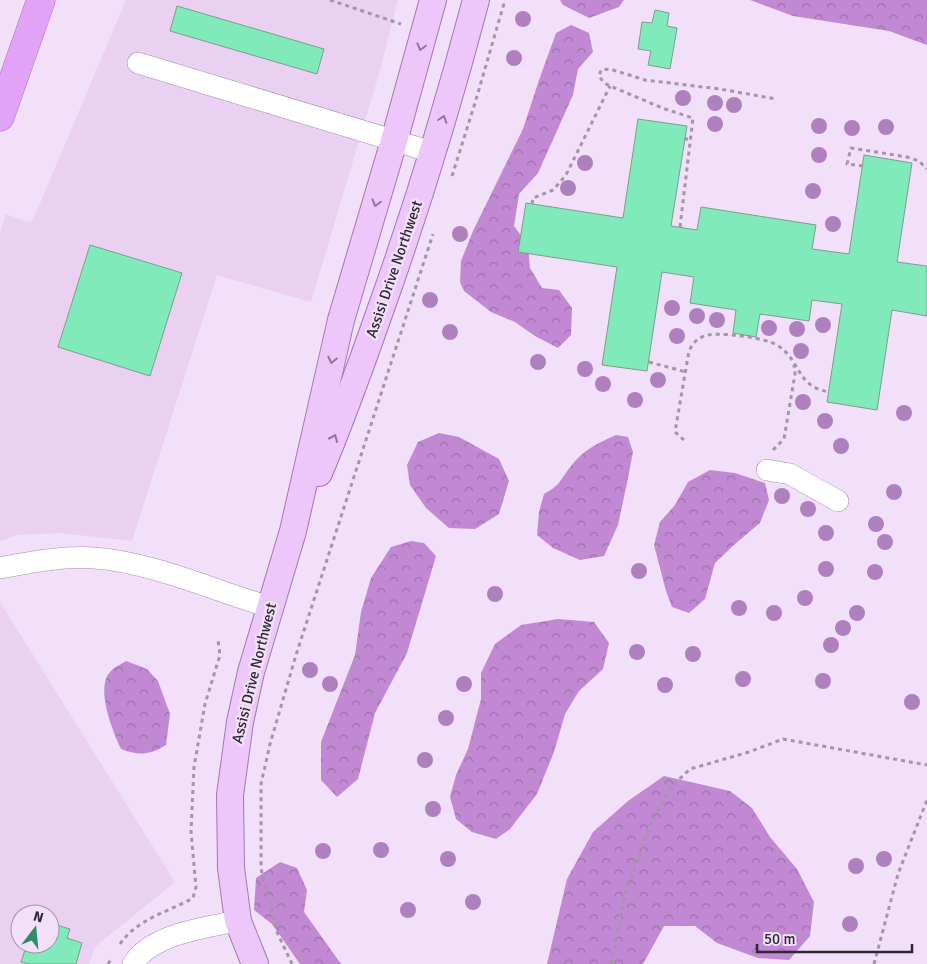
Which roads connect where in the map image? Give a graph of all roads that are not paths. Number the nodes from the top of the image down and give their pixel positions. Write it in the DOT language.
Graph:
graph roads {
  1 [pos="31,0"];
  2 [pos="41,0"];
  3 [pos="433,0"];
  4 [pos="476,0"];
  5 [pos="138,63"];
  6 [pos="17,66"];
  7 [pos="0,117"];
  8 [pos="394,141"];
  9 [pos="432,152"];
  10 [pos="768,462"];
  11 [pos="838,501"];
  12 [pos="293,531"];
  13 [pos="0,568"];
  14 [pos="270,607"];
  15 [pos="238,921"];
  16 [pos="133,964"];
  17 [pos="255,964"];
  1 -- 6 [label="highway"];
  2 -- 6 [label="highway"];
  3 -- 8 [label="main road, Assisi Drive Northwest, one-way"];
  9 -- 4 [label="main road, Assisi Drive Northwest, one-way"];
  5 -- 8 [label="street"];
  6 -- 7 [label="highway"];
  8 -- 9 [label="street"];
  8 -- 12 [label="main road, Assisi Drive Northwest, one-way"];
  12 -- 9 [label="main road, Assisi Drive Northwest, one-way"];
  10 -- 11 [label="street"];
  12 -- 14 [label="main road, Assisi Drive Northwest"];
  13 -- 14 [label="street"];
  14 -- 15 [label="main road, Assisi Drive Northwest"];
  15 -- 16 [label="street"];
  15 -- 17 [label="main road, Assisi Drive Northwest"];
}
